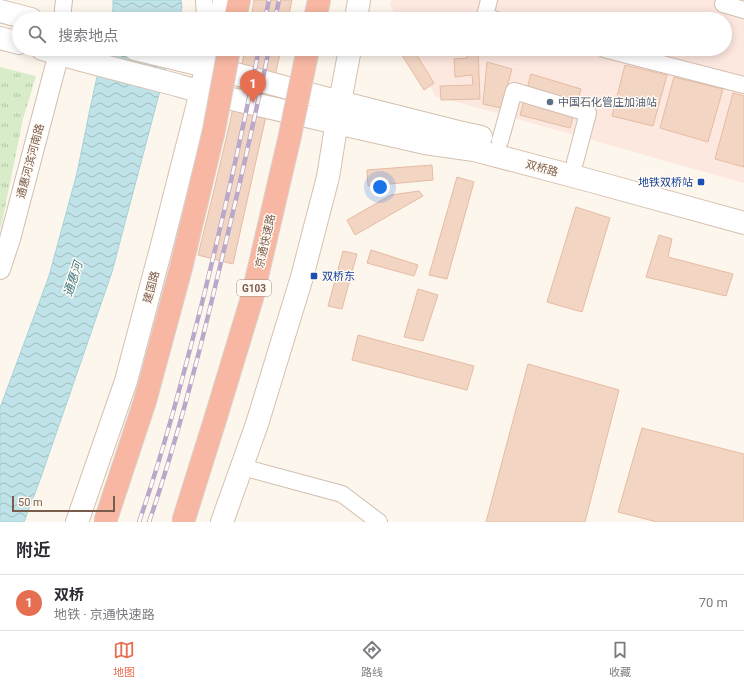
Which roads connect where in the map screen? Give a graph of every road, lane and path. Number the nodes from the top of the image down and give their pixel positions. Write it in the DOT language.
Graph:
graph roads {
  1 [pos="64,0"];
  2 [pos="204,0"];
  3 [pos="224,0"];
  4 [pos="239,0"];
  5 [pos="319,0"];
  6 [pos="359,0"];
  7 [pos="489,0"];
  8 [pos="725,0"];
  9 [pos="744,10"];
  10 [pos="0,11"];
  11 [pos="63,12"];
  12 [pos="205,12"];
  13 [pos="222,12"];
  14 [pos="236,12"];
  15 [pos="316,12"];
  16 [pos="357,12"];
  17 [pos="486,12"];
  18 [pos="12,14"];
  19 [pos="0,38"];
  20 [pos="12,41"];
  21 [pos="53,56"];
  22 [pos="71,56"];
  23 [pos="165,56"];
  24 [pos="203,56"];
  25 [pos="208,56"];
  26 [pos="210,56"];
  27 [pos="229,56"];
  28 [pos="307,56"];
  29 [pos="349,56"];
  30 [pos="631,56"];
  31 [pos="744,85"];
  32 [pos="201,92"];
  33 [pos="338,113"];
  34 [pos="500,141"];
  35 [pos="575,162"];
  36 [pos="744,209"];
  37 [pos="744,223"];
  38 [pos="0,269"];
  39 [pos="242,467"];
  40 [pos="77,522"];
  41 [pos="105,522"];
  42 [pos="183,522"];
  43 [pos="222,522"];
  44 [pos="378,522"];
  1 -- 11 [label="street"];
  2 -- 12 [label="street"];
  3 -- 13 [label="main road"];
  4 -- 14 [label="highway"];
  5 -- 15 [label="highway"];
  6 -- 16 [label="main road"];
  7 -- 17 [label="street"];
  8 -- 9 [label="street"];
  10 -- 18 [label="main road"];
  19 -- 20 [label="main road"];
  21 -- 38 [label="street, 通惠河滨河南路"];
  22 -- 32 [label="main road"];
  23 -- 24 [label="main road"];
  25 -- 32 [label="main road, 建国路"];
  26 -- 33 [label="main road"];
  27 -- 41 [label="highway, bridge"];
  28 -- 42 [label="highway, 京通快速路 / G103, bridge"];
  29 -- 33 [label="main road"];
  30 -- 31 [label="street"];
  32 -- 33 [label="main road"];
  32 -- 40 [label="main road, 建国路"];
  33 -- 34 [label="main road, 双桥路"];
  33 -- 37 [label="main road, 双桥路"];
  33 -- 39 [label="main road"];
  34 -- 35 [label="main road, 双桥路"];
  34 -- 35 [label="street"];
  35 -- 36 [label="main road, 双桥路"];
  39 -- 43 [label="main road"];
  39 -- 44 [label="street"];
}
